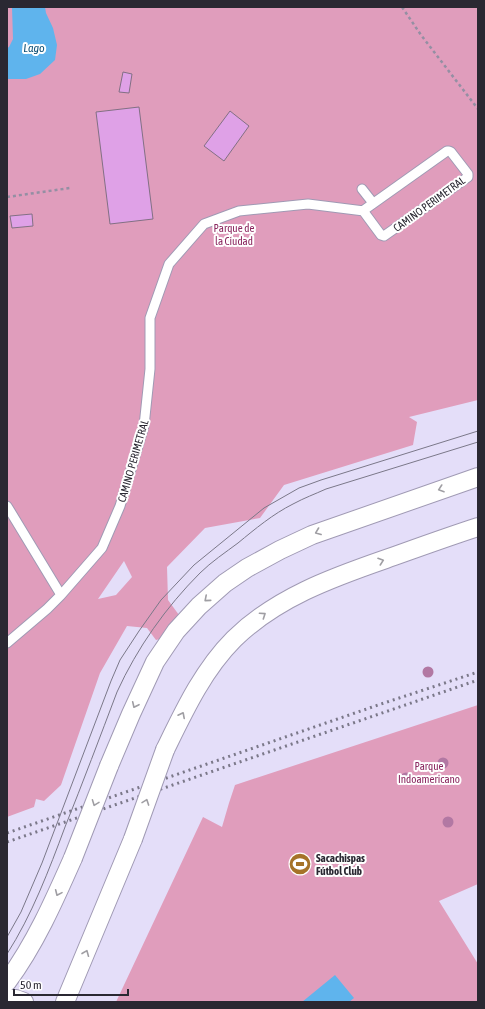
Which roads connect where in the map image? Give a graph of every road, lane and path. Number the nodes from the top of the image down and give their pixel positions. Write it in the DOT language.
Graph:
graph roads {
  1 [pos="402,7"];
  2 [pos="478,109"];
  3 [pos="70,188"];
  4 [pos="362,188"];
  5 [pos="7,197"];
  6 [pos="373,203"];
  7 [pos="364,211"];
  8 [pos="478,477"];
  9 [pos="7,506"];
  10 [pos="478,527"];
  11 [pos="61,595"];
  12 [pos="7,643"];
  13 [pos="7,982"];
  14 [pos="7,999"];
  15 [pos="24,1002"];
  16 [pos="65,1002"];
  1 -- 2 [label="path"];
  3 -- 5 [label="path"];
  4 -- 6 [label="street"];
  6 -- 7 [label="street, CAMINO PERIMETRAL"];
  6 -- 7 [label="street, CAMINO PERIMETRAL"];
  7 -- 11 [label="street, CAMINO PERIMETRAL"];
  8 -- 13 [label="main road, one-way, bridge"];
  9 -- 11 [label="street"];
  16 -- 10 [label="main road, one-way, bridge"];
  11 -- 12 [label="street, CAMINO PERIMETRAL"];
  14 -- 15 [label="main road"];
}
